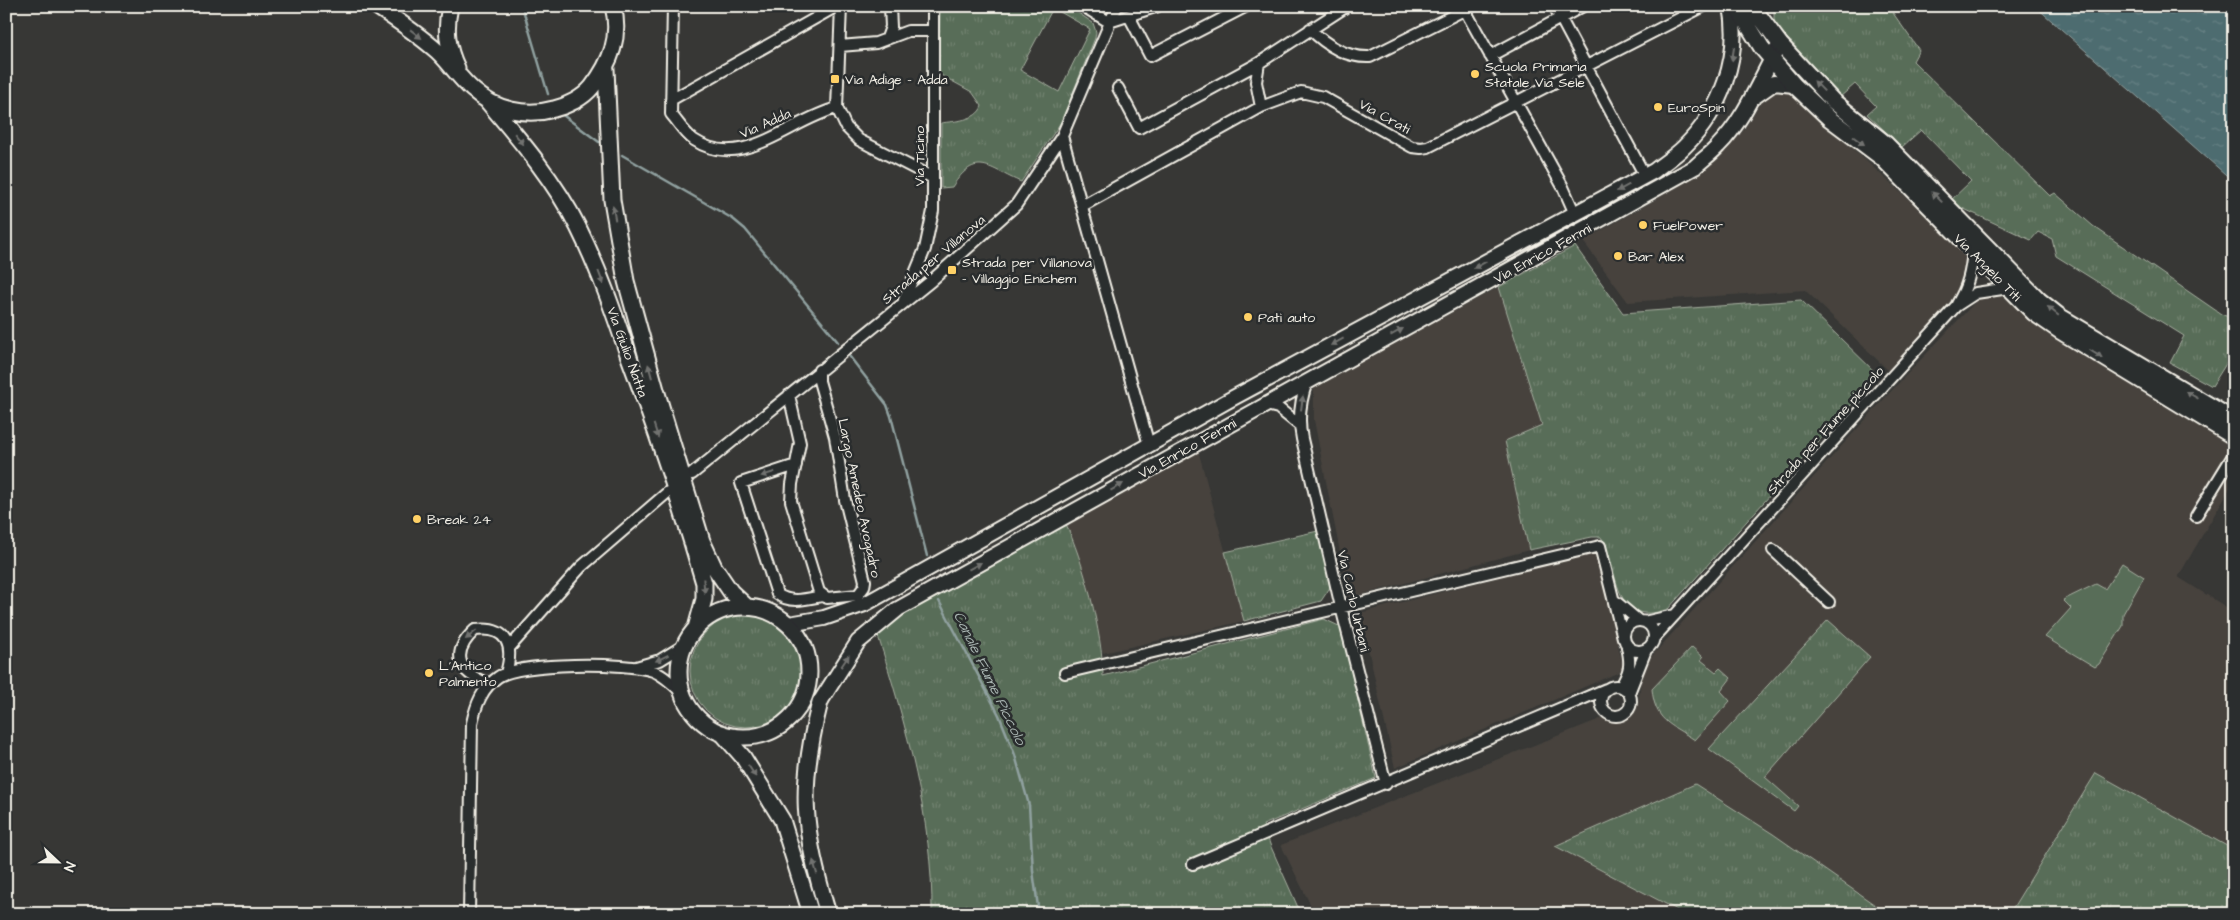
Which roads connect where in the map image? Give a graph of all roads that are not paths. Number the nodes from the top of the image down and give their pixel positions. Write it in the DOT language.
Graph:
graph roads {
  1 [pos="376,6"];
  2 [pos="450,6"];
  3 [pos="613,6"];
  4 [pos="673,6"];
  5 [pos="839,6"];
  6 [pos="890,6"];
  7 [pos="933,6"];
  8 [pos="1083,6"];
  9 [pos="1117,6"];
  10 [pos="1158,6"];
  11 [pos="1222,6"];
  12 [pos="1247,6"];
  13 [pos="1348,6"];
  14 [pos="1554,6"];
  15 [pos="1583,6"];
  16 [pos="1704,6"];
  17 [pos="1732,6"];
  18 [pos="1736,6"];
  19 [pos="1752,6"];
  20 [pos="1468,8"];
  21 [pos="1129,16"];
  22 [pos="1227,16"];
  23 [pos="1560,18"];
  24 [pos="1109,22"];
  25 [pos="1310,29"];
  26 [pos="933,31"];
  27 [pos="887,38"];
  28 [pos="1780,44"];
  29 [pos="840,46"];
  30 [pos="1490,56"];
  31 [pos="1772,60"];
  32 [pos="1258,63"];
  33 [pos="1584,66"];
  34 [pos="606,69"];
  35 [pos="460,75"];
  36 [pos="1794,85"];
  37 [pos="1118,88"];
  38 [pos="1752,99"];
  39 [pos="671,100"];
  40 [pos="1515,100"];
  41 [pos="488,102"];
  42 [pos="1261,107"];
  43 [pos="836,108"];
  44 [pos="1062,136"];
  45 [pos="1644,176"];
  46 [pos="933,178"];
  47 [pos="1082,206"];
  48 [pos="1574,214"];
  49 [pos="1972,251"];
  50 [pos="2009,288"];
  51 [pos="904,300"];
  52 [pos="1956,306"];
  53 [pos="819,370"];
  54 [pos="1307,382"];
  55 [pos="789,395"];
  56 [pos="1266,404"];
  57 [pos="1300,425"];
  58 [pos="2233,431"];
  59 [pos="1149,446"];
  60 [pos="2234,454"];
  61 [pos="796,465"];
  62 [pos="692,474"];
  63 [pos="668,492"];
  64 [pos="2196,516"];
  65 [pos="1773,550"];
  66 [pos="822,596"];
  67 [pos="1614,600"];
  68 [pos="1829,602"];
  69 [pos="747,607"];
  70 [pos="1341,607"];
  71 [pos="1676,614"];
  72 [pos="1642,621"];
  73 [pos="789,624"];
  74 [pos="696,628"];
  75 [pos="1654,638"];
  76 [pos="1625,642"];
  77 [pos="686,644"];
  78 [pos="510,647"];
  79 [pos="1646,650"];
  80 [pos="635,668"];
  81 [pos="506,673"];
  82 [pos="1065,673"];
  83 [pos="809,678"];
  84 [pos="490,684"];
  85 [pos="1606,689"];
  86 [pos="1625,690"];
  87 [pos="683,694"];
  88 [pos="1581,701"];
  89 [pos="820,702"];
  90 [pos="1602,707"];
  91 [pos="794,714"];
  92 [pos="722,733"];
  93 [pos="1386,784"];
  94 [pos="1193,864"];
  95 [pos="469,914"];
  96 [pos="811,914"];
  97 [pos="828,914"];
  1 -- 35 [label="main road, one-way"];
  2 -- 35 [label="main road"];
  3 -- 34 [label="main road"];
  4 -- 39 [label="street, Via Adda"];
  5 -- 29 [label="street"];
  5 -- 39 [label="street"];
  6 -- 27 [label="street"];
  7 -- 26 [label="street, Via Ticino"];
  8 -- 24 [label="street"];
  9 -- 24 [label="street, Strada per Villanova"];
  10 -- 21 [label="street"];
  11 -- 22 [label="street"];
  12 -- 22 [label="street"];
  13 -- 25 [label="street"];
  14 -- 23 [label="street"];
  15 -- 23 [label="street"];
  16 -- 33 [label="street, Via Crati"];
  17 -- 45 [label="street, Via Enrico Fermi, one-way"];
  18 -- 31 [label="main road, Via Angelo Titi"];
  19 -- 28 [label="main road, Via Angelo Titi"];
  20 -- 25 [label="street"];
  20 -- 30 [label="street"];
  21 -- 22 [label="street"];
  21 -- 24 [label="street"];
  23 -- 30 [label="street"];
  23 -- 33 [label="street"];
  24 -- 44 [label="street, Strada per Villanova"];
  25 -- 32 [label="street"];
  26 -- 27 [label="street"];
  26 -- 46 [label="street, Via Ticino"];
  27 -- 29 [label="street"];
  28 -- 31 [label="street, Via Enrico Fermi"];
  58 -- 28 [label="main road, Via Angelo Titi, one-way"];
  29 -- 43 [label="street"];
  30 -- 40 [label="street"];
  31 -- 36 [label="main road, Via Angelo Titi"];
  31 -- 38 [label="street, Via Enrico Fermi"];
  32 -- 37 [label="street"];
  32 -- 42 [label="street"];
  33 -- 40 [label="street, Via Crati"];
  33 -- 45 [label="street"];
  34 -- 41 [label="main road"];
  69 -- 34 [label="main road, Via Giulio Natta, one-way"];
  35 -- 41 [label="main road"];
  36 -- 38 [label="street, Via Enrico Fermi"];
  36 -- 49 [label="main road, Via Angelo Titi, one-way"];
  54 -- 38 [label="street, Via Enrico Fermi, one-way"];
  39 -- 43 [label="street, Via Adda"];
  40 -- 42 [label="street, Via Crati"];
  40 -- 48 [label="street"];
  41 -- 74 [label="main road, Via Giulio Natta, one-way"];
  42 -- 47 [label="street, Via Crati"];
  43 -- 46 [label="street"];
  44 -- 47 [label="street, Via Enrico Fermi"];
  44 -- 51 [label="street, Strada per Villanova"];
  45 -- 48 [label="street, Via Enrico Fermi, one-way"];
  46 -- 51 [label="street, Via Ticino"];
  47 -- 59 [label="street, Via Enrico Fermi"];
  48 -- 59 [label="street, Via Enrico Fermi, one-way"];
  49 -- 50 [label="main road, Via Angelo Titi"];
  49 -- 52 [label="street"];
  50 -- 52 [label="street, Strada per Fiume piccolo"];
  50 -- 58 [label="main road, Via Angelo Titi, one-way"];
  51 -- 53 [label="street, Strada per Villanova"];
  52 -- 71 [label="street, Strada per Fiume piccolo"];
  53 -- 55 [label="street, Strada per Villanova"];
  53 -- 66 [label="street, Largo Amedeo Avogadro"];
  54 -- 56 [label="street, Via Enrico Fermi"];
  57 -- 54 [label="street, Via Carlo Urbani, one-way"];
  55 -- 61 [label="street"];
  55 -- 62 [label="street, Strada per Villanova"];
  56 -- 57 [label="street"];
  89 -- 56 [label="street, Via Enrico Fermi, one-way"];
  57 -- 70 [label="street, Via Carlo Urbani"];
  59 -- 73 [label="street, Via Enrico Fermi"];
  60 -- 64 [label="street"];
  61 -- 66 [label="street"];
  61 -- 66 [label="street, Largo Amedeo Avogadro, one-way"];
  63 -- 78 [label="street"];
  65 -- 68 [label="street"];
  67 -- 70 [label="street"];
  67 -- 72 [label="street"];
  67 -- 76 [label="street"];
  69 -- 73 [label="main road"];
  69 -- 74 [label="main road"];
  70 -- 82 [label="street"];
  70 -- 93 [label="street, Via Carlo Urbani"];
  71 -- 72 [label="street"];
  71 -- 75 [label="street, Strada per Fiume piccolo"];
  72 -- 75 [label="street"];
  72 -- 76 [label="street"];
  73 -- 83 [label="main road"];
  74 -- 77 [label="main road"];
  75 -- 79 [label="street"];
  76 -- 79 [label="street"];
  76 -- 86 [label="street"];
  77 -- 80 [label="street, one-way"];
  77 -- 87 [label="main road"];
  78 -- 81 [label="street"];
  78 -- 84 [label="street, one-way"];
  79 -- 86 [label="street"];
  80 -- 81 [label="street"];
  80 -- 87 [label="street"];
  81 -- 84 [label="street"];
  83 -- 89 [label="main road"];
  83 -- 91 [label="main road"];
  84 -- 95 [label="street"];
  85 -- 86 [label="street"];
  85 -- 88 [label="street"];
  85 -- 90 [label="street"];
  86 -- 90 [label="street"];
  87 -- 92 [label="main road"];
  88 -- 90 [label="street"];
  88 -- 93 [label="street"];
  89 -- 91 [label="main road"];
  97 -- 89 [label="main road, Via Enrico Fermi, one-way"];
  91 -- 92 [label="main road"];
  92 -- 96 [label="main road, one-way"];
  93 -- 94 [label="street"];
}
